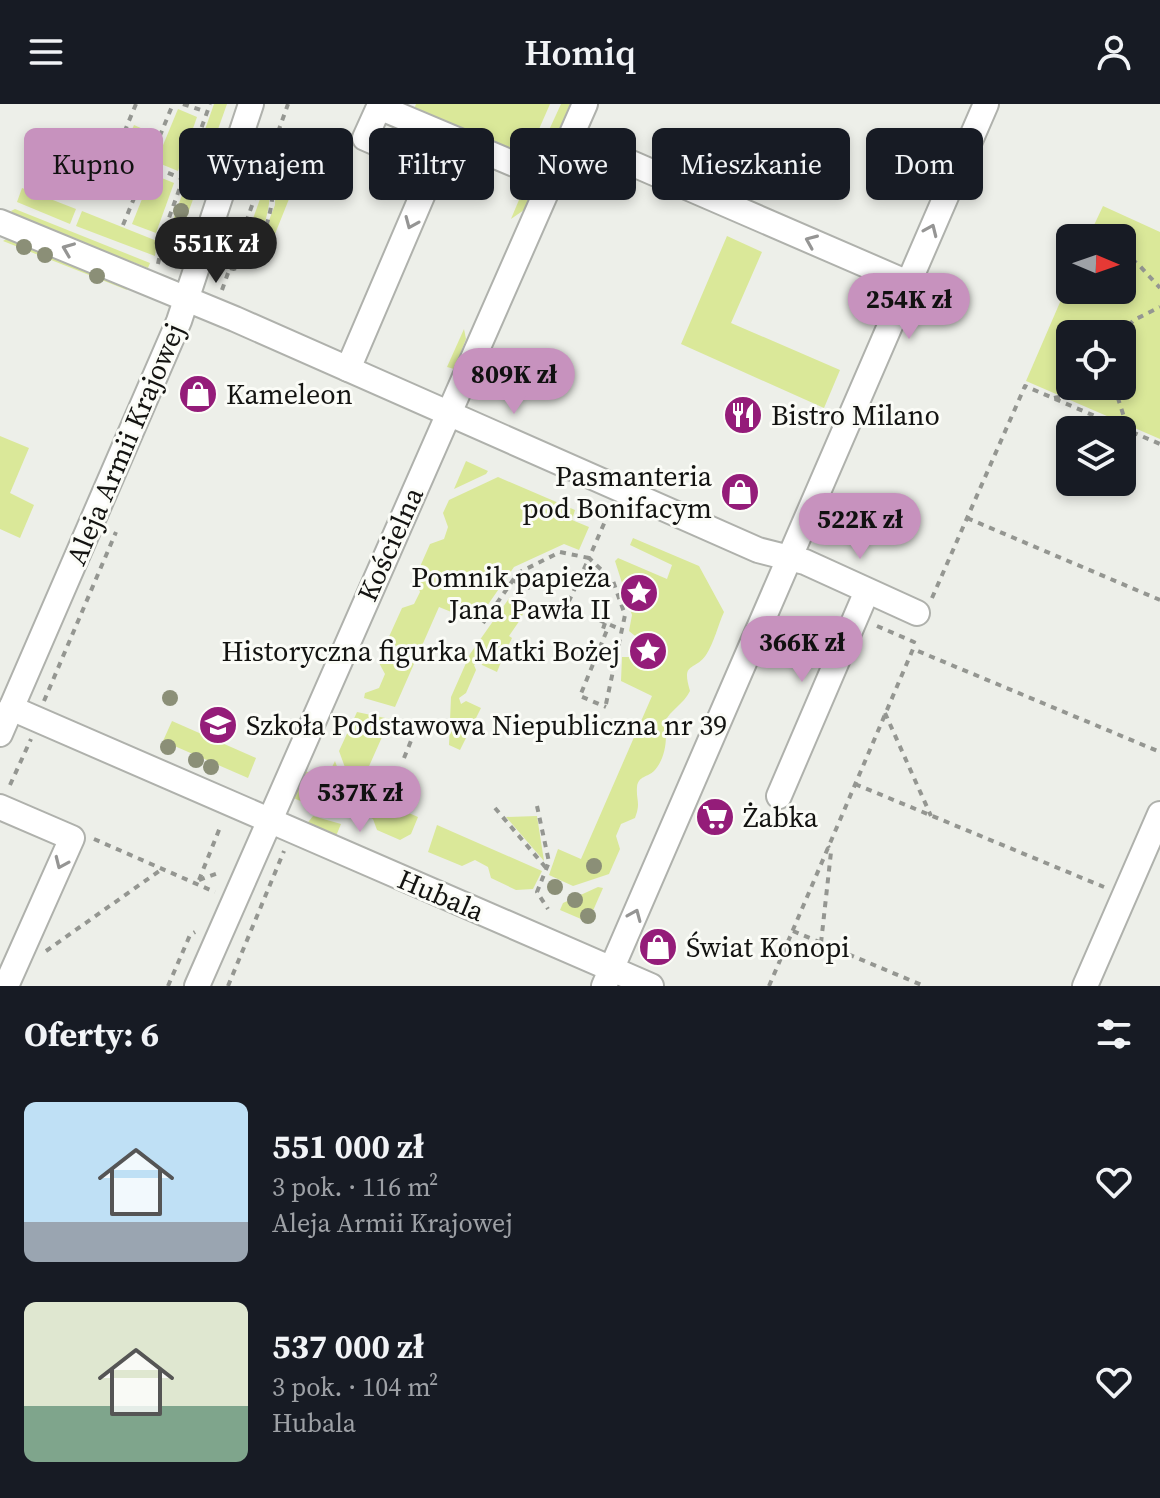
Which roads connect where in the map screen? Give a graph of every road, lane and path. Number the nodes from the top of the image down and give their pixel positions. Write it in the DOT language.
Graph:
graph roads {
  1 [pos="136,104"];
  2 [pos="173,104"];
  3 [pos="183,104"];
  4 [pos="210,104"];
  5 [pos="251,104"];
  6 [pos="288,104"];
  7 [pos="585,104"];
  8 [pos="986,104"];
  9 [pos="207,112"];
  10 [pos="126,128"];
  11 [pos="201,128"];
  12 [pos="280,128"];
  13 [pos="575,128"];
  14 [pos="163,129"];
  15 [pos="510,162"];
  16 [pos="636,165"];
  17 [pos="179,190"];
  18 [pos="134,200"];
  19 [pos="255,200"];
  20 [pos="273,200"];
  21 [pos="544,200"];
  22 [pos="0,222"];
  23 [pos="123,225"];
  24 [pos="1136,262"];
  25 [pos="157,267"];
  26 [pos="230,268"];
  27 [pos="908,283"];
  28 [pos="1160,288"];
  29 [pos="220,297"];
  30 [pos="187,298"];
  31 [pos="1160,307"];
  32 [pos="1134,320"];
  33 [pos="348,369"];
  34 [pos="1056,397"];
  35 [pos="1052,398"];
  36 [pos="447,413"];
  37 [pos="1094,416"];
  38 [pos="1136,434"];
  39 [pos="1160,444"];
  40 [pos="967,518"];
  41 [pos="606,519"];
  42 [pos="119,523"];
  43 [pos="589,558"];
  44 [pos="789,558"];
  45 [pos="513,581"];
  46 [pos="530,588"];
  47 [pos="867,591"];
  48 [pos="1160,600"];
  49 [pos="569,601"];
  50 [pos="922,615"];
  51 [pos="599,620"];
  52 [pos="483,623"];
  53 [pos="605,623"];
  54 [pos="622,630"];
  55 [pos="914,642"];
  56 [pos="11,708"];
  57 [pos="43,711"];
  58 [pos="885,713"];
  59 [pos="417,726"];
  60 [pos="35,729"];
  61 [pos="0,734"];
  62 [pos="1160,752"];
  63 [pos="404,758"];
  64 [pos="855,784"];
  65 [pos="779,796"];
  66 [pos="537,806"];
  67 [pos="0,807"];
  68 [pos="495,808"];
  69 [pos="1160,814"];
  70 [pos="931,816"];
  71 [pos="269,821"];
  72 [pos="222,823"];
  73 [pos="90,837"];
  74 [pos="828,846"];
  75 [pos="284,851"];
  76 [pos="162,869"];
  77 [pos="547,869"];
  78 [pos="223,871"];
  79 [pos="198,882"];
  80 [pos="1104,887"];
  81 [pos="223,896"];
  82 [pos="548,909"];
  83 [pos="792,931"];
  84 [pos="821,943"];
  85 [pos="46,952"];
  86 [pos="607,977"];
  87 [pos="6,986"];
  88 [pos="197,986"];
  89 [pos="228,986"];
  90 [pos="651,986"];
  91 [pos="769,986"];
  92 [pos="924,986"];
  93 [pos="1085,986"];
  1 -- 10 [label="path"];
  2 -- 14 [label="path"];
  3 -- 9 [label="path"];
  4 -- 9 [label="path"];
  5 -- 30 [label="street, Aleja Armii Krajowej"];
  6 -- 12 [label="path"];
  7 -- 13 [label="street, Kościelna"];
  27 -- 8 [label="street, one-way"];
  9 -- 11 [label="path"];
  15 -- 33 [label="street, one-way"];
  27 -- 16 [label="street, one-way"];
  17 -- 25 [label="path"];
  18 -- 23 [label="path"];
  19 -- 26 [label="path"];
  20 -- 26 [label="path"];
  21 -- 36 [label="street, Kościelna"];
  30 -- 22 [label="street, one-way"];
  24 -- 28 [label="path"];
  26 -- 29 [label="path"];
  27 -- 44 [label="street"];
  30 -- 33 [label="street"];
  30 -- 56 [label="street, Aleja Armii Krajowej"];
  31 -- 32 [label="path"];
  33 -- 36 [label="street"];
  34 -- 35 [label="path"];
  35 -- 37 [label="path"];
  35 -- 40 [label="path"];
  36 -- 44 [label="street"];
  36 -- 71 [label="street, Kościelna"];
  38 -- 39 [label="path"];
  40 -- 48 [label="path"];
  40 -- 50 [label="path"];
  41 -- 43 [label="path"];
  42 -- 57 [label="path"];
  43 -- 45 [label="path"];
  43 -- 49 [label="path"];
  43 -- 54 [label="path"];
  44 -- 47 [label="street"];
  86 -- 44 [label="street, one-way"];
  45 -- 46 [label="path"];
  45 -- 52 [label="path"];
  47 -- 50 [label="street"];
  47 -- 65 [label="street"];
  50 -- 55 [label="path"];
  51 -- 53 [label="path"];
  53 -- 54 [label="path"];
  53 -- 54 [label="path"];
  56 -- 61 [label="street, Aleja Armii Krajowej"];
  56 -- 71 [label="street, Hubala"];
  58 -- 62 [label="path"];
  58 -- 64 [label="path"];
  58 -- 70 [label="path"];
  59 -- 63 [label="path"];
  60 -- 67 [label="path"];
  64 -- 70 [label="path"];
  64 -- 74 [label="path"];
  66 -- 77 [label="path"];
  67 -- 87 [label="street, one-way"];
  68 -- 77 [label="path"];
  69 -- 93 [label="street"];
  70 -- 80 [label="path"];
  71 -- 86 [label="street, Hubala"];
  71 -- 88 [label="street, Kościelna"];
  72 -- 79 [label="path"];
  73 -- 76 [label="path"];
  74 -- 83 [label="path"];
  74 -- 84 [label="path"];
  75 -- 89 [label="path"];
  76 -- 79 [label="path"];
  76 -- 85 [label="path"];
  77 -- 82 [label="path"];
  78 -- 79 [label="path"];
  79 -- 81 [label="path"];
  83 -- 84 [label="path"];
  83 -- 91 [label="path"];
  84 -- 92 [label="path"];
  86 -- 90 [label="street, Hubala"];
}
